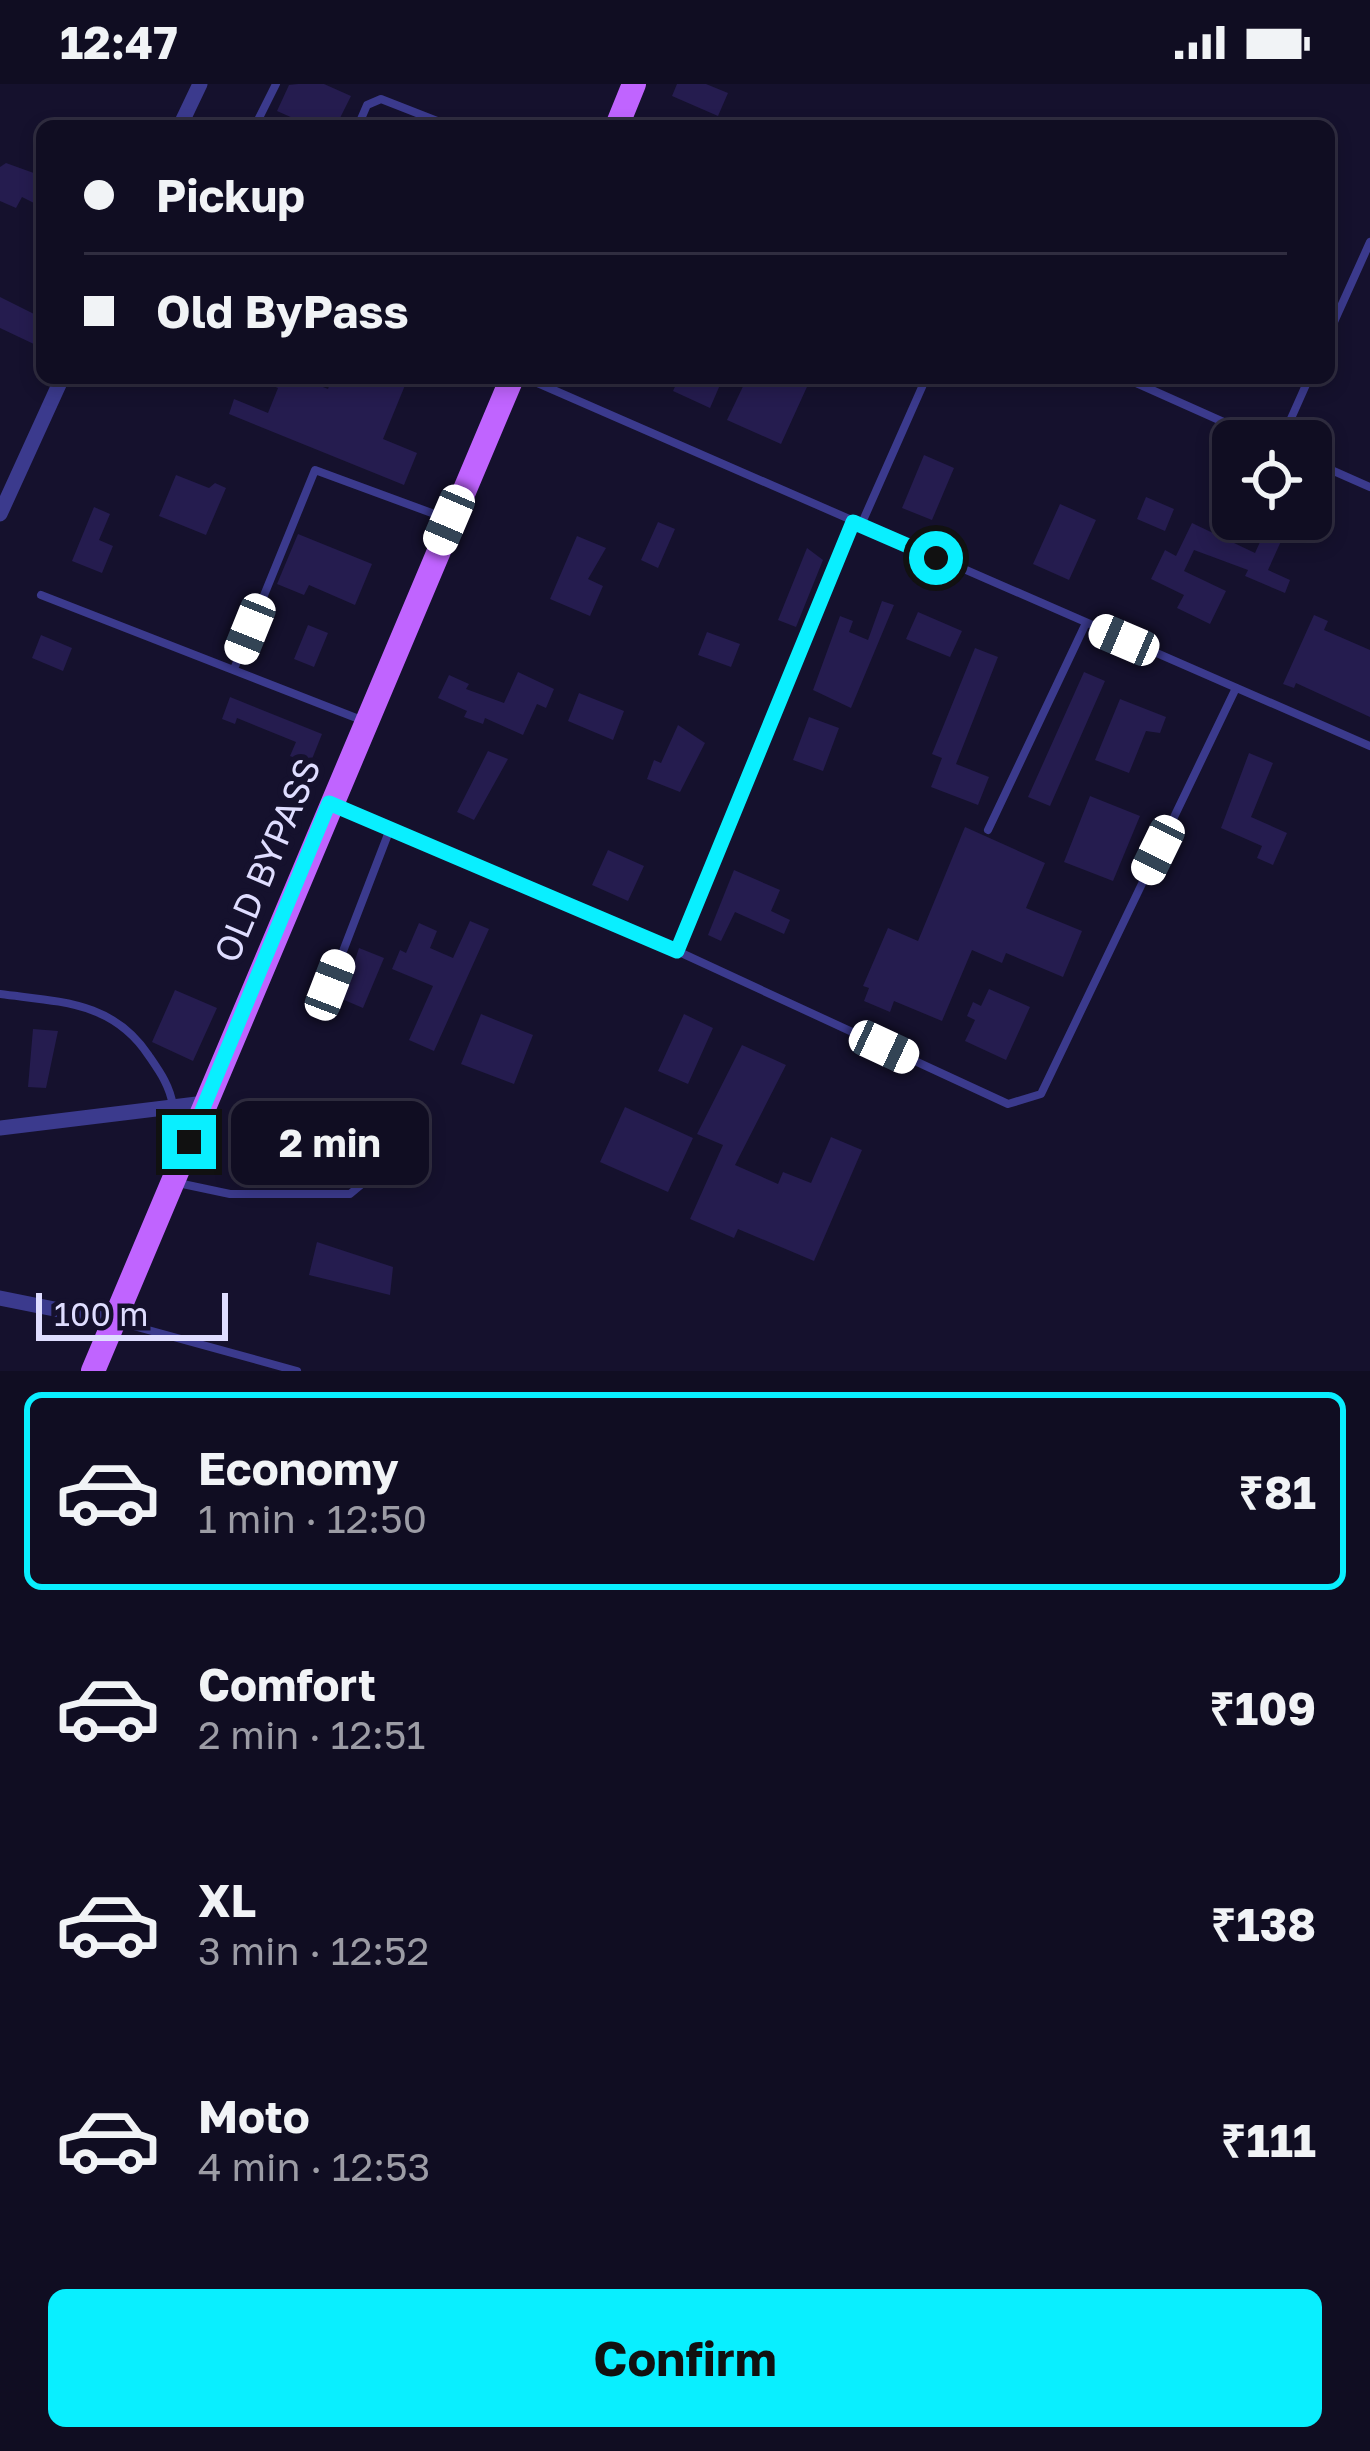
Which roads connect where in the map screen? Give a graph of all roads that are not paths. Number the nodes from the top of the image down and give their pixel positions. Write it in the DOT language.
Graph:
graph roads {
  1 [pos="200,84"];
  2 [pos="276,84"];
  3 [pos="634,84"];
  4 [pos="183,120"];
  5 [pos="258,120"];
  6 [pos="361,120"];
  7 [pos="435,120"];
  8 [pos="619,120"];
  9 [pos="1370,242"];
  10 [pos="1360,265"];
  11 [pos="1370,270"];
  12 [pos="1335,320"];
  13 [pos="59,384"];
  14 [pos="509,384"];
  15 [pos="540,384"];
  16 [pos="923,384"];
  17 [pos="1138,384"];
  18 [pos="1306,384"];
  19 [pos="1218,420"];
  20 [pos="1290,420"];
  21 [pos="1332,470"];
  22 [pos="1370,487"];
  23 [pos="0,514"];
  24 [pos="449,520"];
  25 [pos="857,524"];
  26 [pos="41,595"];
  27 [pos="1086,623"];
  28 [pos="234,669"];
  29 [pos="1236,688"];
  30 [pos="365,721"];
  31 [pos="1370,746"];
  32 [pos="329,803"];
  33 [pos="390,829"];
  34 [pos="988,830"];
  35 [pos="677,951"];
  36 [pos="330,985"];
  37 [pos="0,994"];
  38 [pos="205,1102"];
  39 [pos="173,1106"];
  40 [pos="0,1128"];
  41 [pos="386,1164"];
  42 [pos="173,1182"];
  43 [pos="0,1298"];
  44 [pos="114,1321"];
  45 [pos="93,1371"];
  46 [pos="297,1371"];
  1 -- 4 [label="street"];
  2 -- 5 [label="lane"];
  3 -- 8 [label="main road"];
  6 -- 7 [label="lane"];
  9 -- 10 [label="lane"];
  10 -- 11 [label="lane"];
  10 -- 12 [label="lane"];
  13 -- 23 [label="street"];
  14 -- 24 [label="main road, OLD BYPASS"];
  15 -- 25 [label="lane"];
  16 -- 25 [label="lane"];
  17 -- 19 [label="lane"];
  18 -- 20 [label="lane"];
  21 -- 22 [label="lane"];
  24 -- 28 [label="lane"];
  24 -- 30 [label="main road, OLD BYPASS"];
  25 -- 27 [label="lane"];
  25 -- 35 [label="lane"];
  26 -- 28 [label="lane"];
  27 -- 29 [label="lane"];
  27 -- 34 [label="lane"];
  28 -- 30 [label="lane"];
  29 -- 31 [label="lane"];
  29 -- 35 [label="lane"];
  30 -- 32 [label="main road, OLD BYPASS"];
  32 -- 33 [label="lane"];
  32 -- 38 [label="main road, OLD BYPASS"];
  33 -- 35 [label="lane"];
  33 -- 36 [label="lane"];
  37 -- 39 [label="lane"];
  38 -- 39 [label="street"];
  38 -- 42 [label="main road, OLD BYPASS"];
  39 -- 40 [label="street"];
  41 -- 42 [label="lane"];
  42 -- 44 [label="main road, OLD BYPASS"];
  43 -- 44 [label="street"];
  44 -- 45 [label="main road, OLD BYPASS"];
  44 -- 46 [label="lane"];
}
